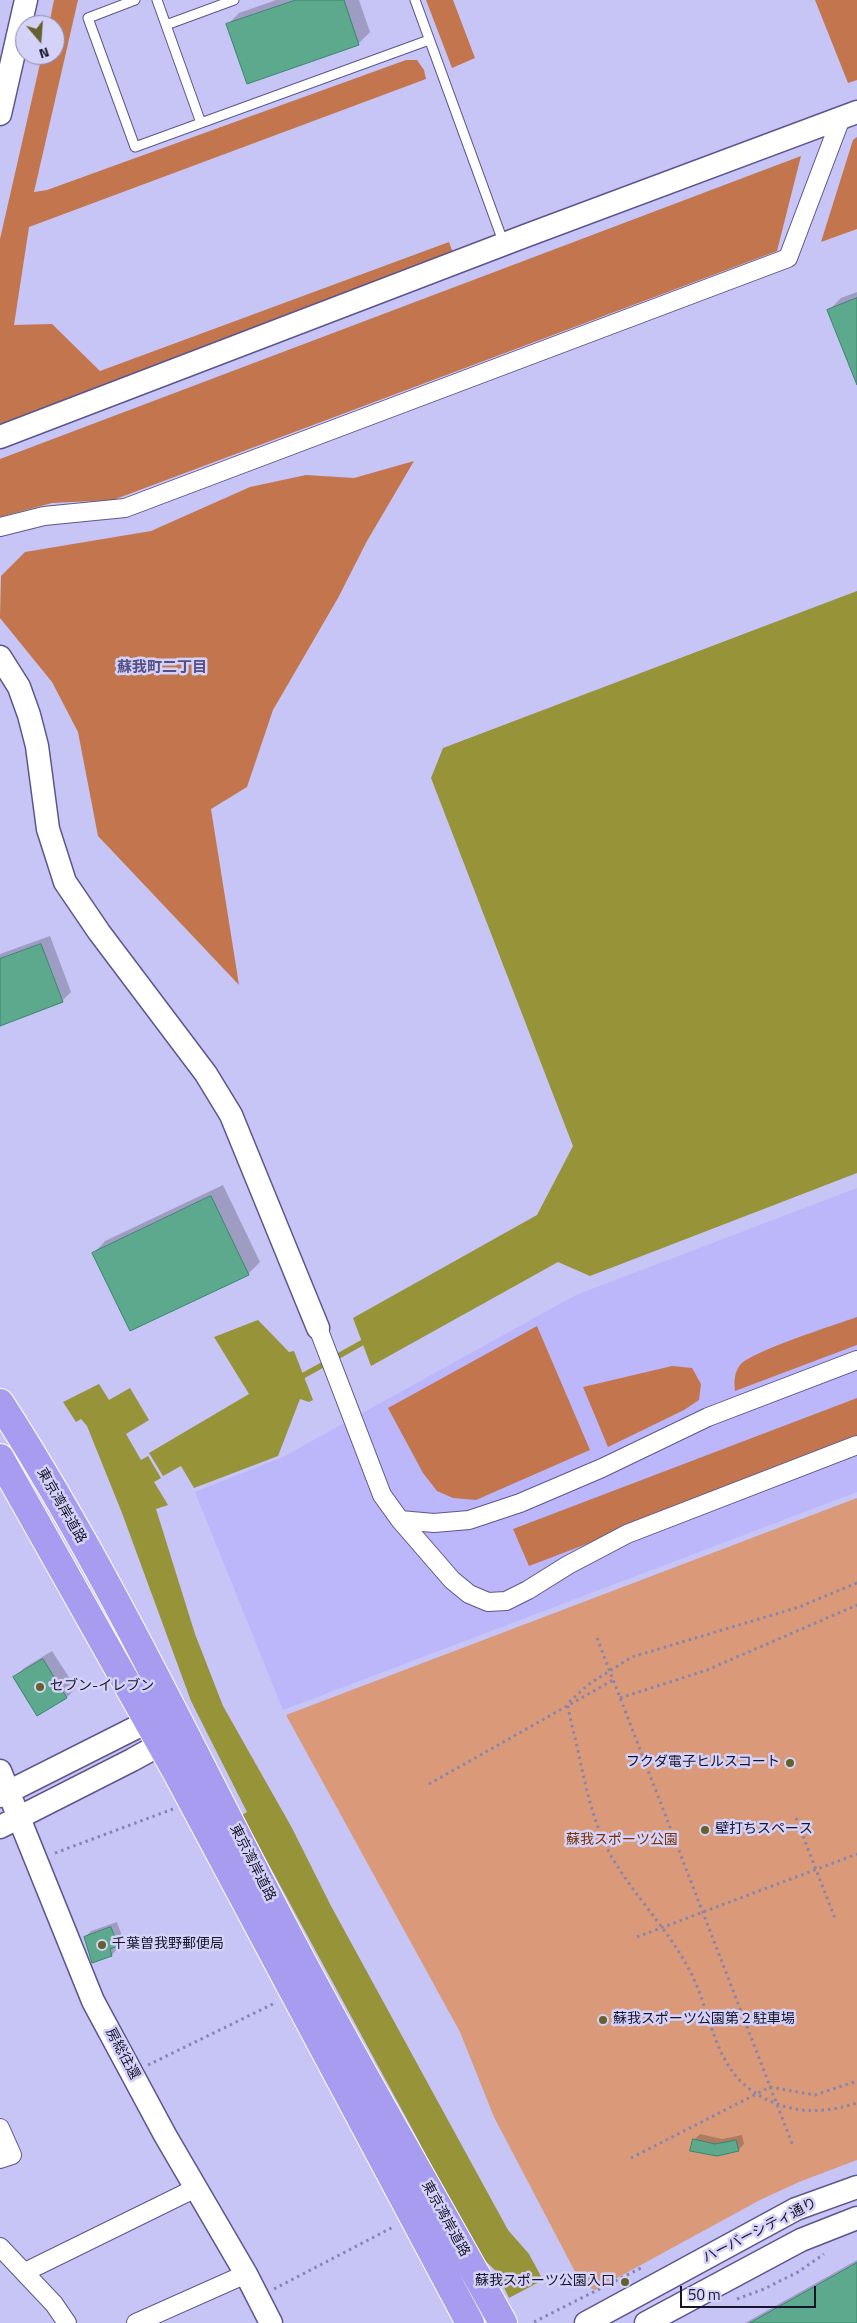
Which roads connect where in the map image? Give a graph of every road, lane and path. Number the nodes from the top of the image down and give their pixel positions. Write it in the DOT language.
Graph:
graph roads {
  1 [pos="26,0"];
  2 [pos="135,0"];
  3 [pos="157,0"];
  4 [pos="234,0"];
  5 [pos="415,0"];
  6 [pos="166,25"];
  7 [pos="429,40"];
  8 [pos="0,114"];
  9 [pos="849,115"];
  10 [pos="201,123"];
  11 [pos="504,244"];
  12 [pos="0,437"];
  13 [pos="0,527"];
  14 [pos="0,657"];
  15 [pos="318,1328"];
  16 [pos="857,1360"];
  17 [pos="0,1404"];
  18 [pos="857,1445"];
  19 [pos="0,1458"];
  20 [pos="400,1520"];
  21 [pos="857,1583"];
  22 [pos="857,1605"];
  23 [pos="597,1638"];
  24 [pos="609,1670"];
  25 [pos="613,1680"];
  26 [pos="620,1698"];
  27 [pos="568,1706"];
  28 [pos="179,1722"];
  29 [pos="154,1732"];
  30 [pos="0,1771"];
  31 [pos="429,1784"];
  32 [pos="5,1793"];
  33 [pos="192,1801"];
  34 [pos="796,1818"];
  35 [pos="10,1822"];
  36 [pos="857,1854"];
  37 [pos="36,1860"];
  38 [pos="816,1869"];
  39 [pos="702,1912"];
  40 [pos="836,1921"];
  41 [pos="662,1927"];
  42 [pos="637,1937"];
  43 [pos="294,1994"];
  44 [pos="132,2073"];
  45 [pos="857,2081"];
  46 [pos="770,2087"];
  47 [pos="757,2093"];
  48 [pos="857,2103"];
  49 [pos="777,2105"];
  50 [pos="0,2128"];
  51 [pos="793,2146"];
  52 [pos="631,2158"];
  53 [pos="0,2159"];
  54 [pos="857,2187"];
  55 [pos="196,2188"];
  56 [pos="413,2214"];
  57 [pos="857,2218"];
  58 [pos="0,2246"];
  59 [pos="828,2251"];
  60 [pos="25,2272"];
  61 [pos="246,2274"];
  62 [pos="258,2297"];
  63 [pos="731,2302"];
  64 [pos="68,2323"];
  65 [pos="136,2323"];
  66 [pos="271,2323"];
  67 [pos="470,2323"];
  68 [pos="503,2323"];
  69 [pos="586,2323"];
  70 [pos="646,2323"];
  1 -- 8 [label="street"];
  2 -- 10 [label="lane"];
  3 -- 6 [label="lane"];
  4 -- 6 [label="lane"];
  5 -- 7 [label="lane"];
  6 -- 10 [label="lane"];
  7 -- 10 [label="lane"];
  7 -- 11 [label="lane"];
  9 -- 11 [label="street"];
  9 -- 13 [label="street"];
  11 -- 12 [label="street"];
  14 -- 15 [label="street"];
  15 -- 20 [label="street"];
  16 -- 20 [label="street"];
  17 -- 28 [label="highway, 東京湾岸道路"];
  18 -- 20 [label="street"];
  19 -- 29 [label="highway, 東京湾岸道路"];
  21 -- 24 [label="path"];
  22 -- 26 [label="path"];
  23 -- 24 [label="path"];
  24 -- 25 [label="path"];
  24 -- 27 [label="path"];
  25 -- 26 [label="path"];
  25 -- 27 [label="path"];
  26 -- 39 [label="path"];
  27 -- 31 [label="path"];
  27 -- 41 [label="path"];
  28 -- 29 [label="street"];
  28 -- 68 [label="highway, 東京湾岸道路"];
  29 -- 32 [label="street"];
  29 -- 33 [label="highway, 東京湾岸道路"];
  29 -- 35 [label="street"];
  30 -- 32 [label="street, 房総往還"];
  32 -- 35 [label="street, 房総往還"];
  33 -- 37 [label="path"];
  33 -- 43 [label="highway, 東京湾岸道路"];
  34 -- 38 [label="path"];
  35 -- 37 [label="street, 房総往還"];
  36 -- 38 [label="path"];
  37 -- 44 [label="street, 房総往還"];
  38 -- 39 [label="path"];
  38 -- 40 [label="path"];
  39 -- 41 [label="path"];
  39 -- 46 [label="path"];
  41 -- 42 [label="path"];
  41 -- 47 [label="path"];
  43 -- 44 [label="path"];
  43 -- 56 [label="highway, 東京湾岸道路"];
  44 -- 55 [label="street, 房総往還"];
  45 -- 46 [label="path"];
  46 -- 47 [label="path"];
  46 -- 49 [label="path"];
  47 -- 49 [label="path"];
  47 -- 52 [label="path"];
  48 -- 49 [label="path"];
  49 -- 51 [label="path"];
  50 -- 53 [label="street"];
  54 -- 69 [label="street, ハーバーシティ通り"];
  55 -- 60 [label="street"];
  55 -- 61 [label="street, 房総往還"];
  56 -- 62 [label="path"];
  56 -- 67 [label="highway, 東京湾岸道路"];
  57 -- 70 [label="street, ハーバーシティ通り"];
  58 -- 60 [label="street"];
  59 -- 63 [label="path"];
  60 -- 64 [label="street"];
  61 -- 62 [label="street, 房総往還"];
  61 -- 65 [label="street"];
  62 -- 66 [label="street, 房総往還"];
}
